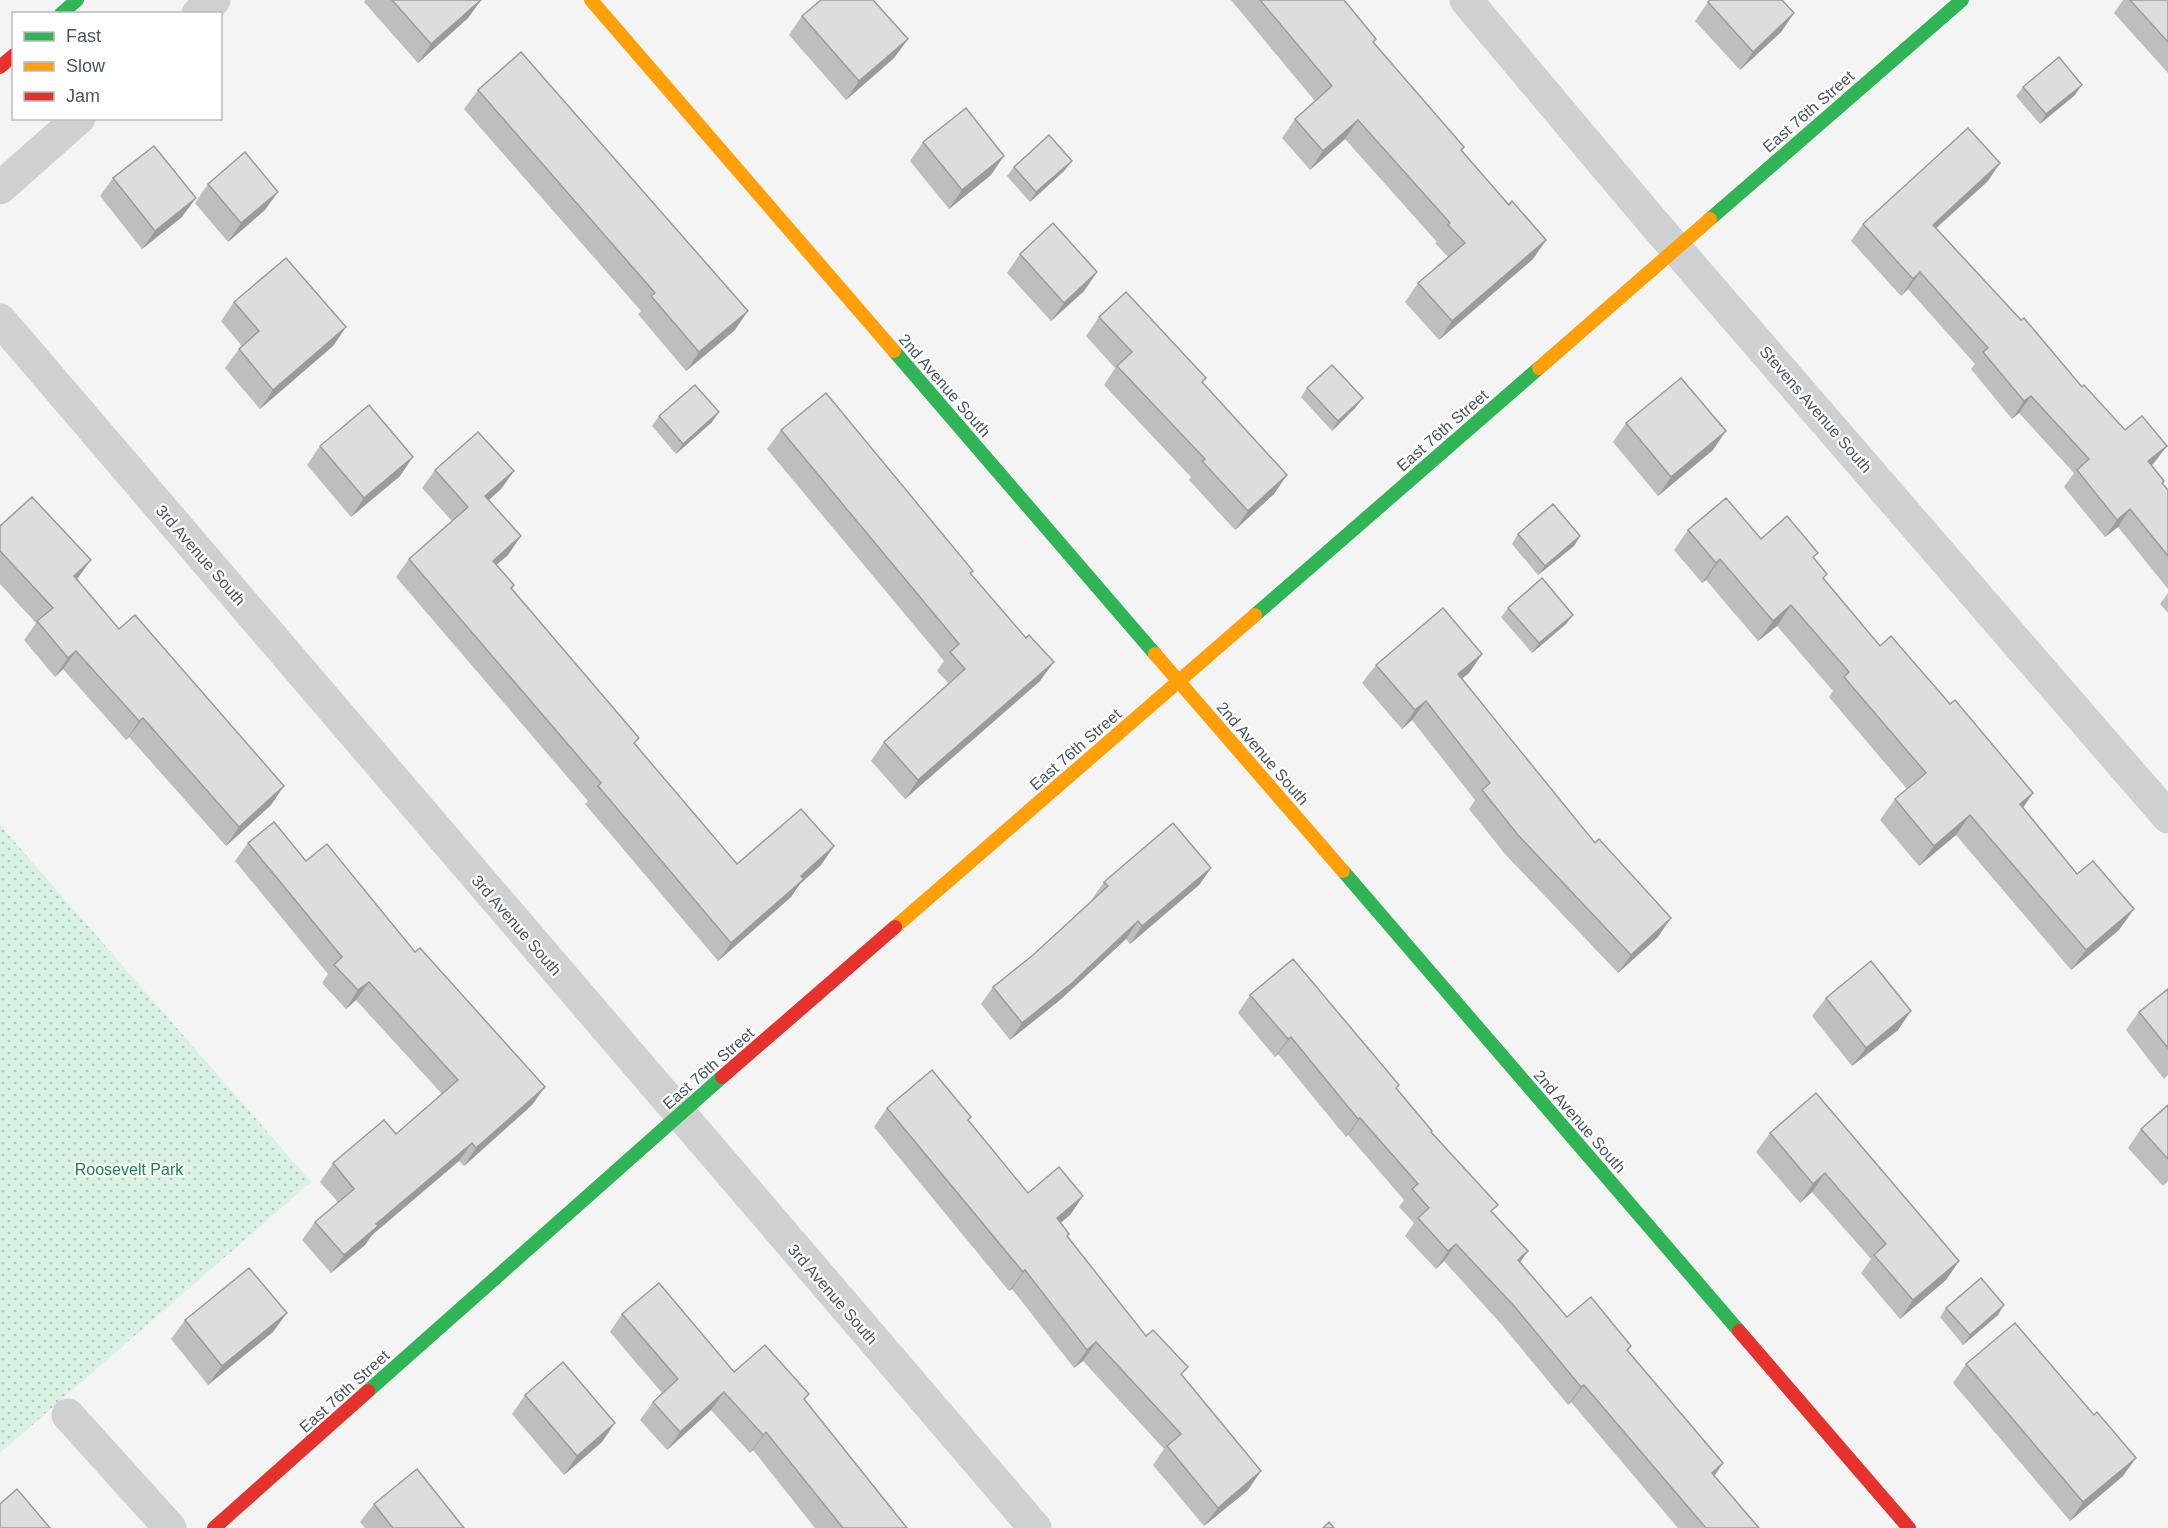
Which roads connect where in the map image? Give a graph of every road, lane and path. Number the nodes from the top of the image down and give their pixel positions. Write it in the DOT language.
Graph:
graph roads {
  1 [pos="77,0"];
  2 [pos="214,0"];
  3 [pos="591,0"];
  4 [pos="1466,0"];
  5 [pos="1962,0"];
  6 [pos="63,12"];
  7 [pos="200,12"];
  8 [pos="12,58"];
  9 [pos="0,67"];
  10 [pos="77,120"];
  11 [pos="0,188"];
  12 [pos="1676,248"];
  13 [pos="0,320"];
  14 [pos="1178,681"];
  15 [pos="2168,817"];
  16 [pos="679,1115"];
  17 [pos="68,1415"];
  18 [pos="170,1528"];
  19 [pos="214,1528"];
  20 [pos="1035,1528"];
  21 [pos="1909,1528"];
  1 -- 6 [label="street"];
  2 -- 7 [label="street"];
  3 -- 14 [label="street, 2nd Avenue South"];
  4 -- 12 [label="street, Stevens Avenue South"];
  5 -- 12 [label="street, East 76th Street"];
  8 -- 9 [label="street"];
  10 -- 11 [label="street"];
  12 -- 14 [label="street, East 76th Street"];
  12 -- 15 [label="street, Stevens Avenue South"];
  13 -- 16 [label="street, 3rd Avenue South"];
  14 -- 16 [label="street, East 76th Street"];
  14 -- 21 [label="street, 2nd Avenue South"];
  16 -- 19 [label="street, East 76th Street"];
  16 -- 20 [label="street, 3rd Avenue South"];
  17 -- 18 [label="street"];
}
